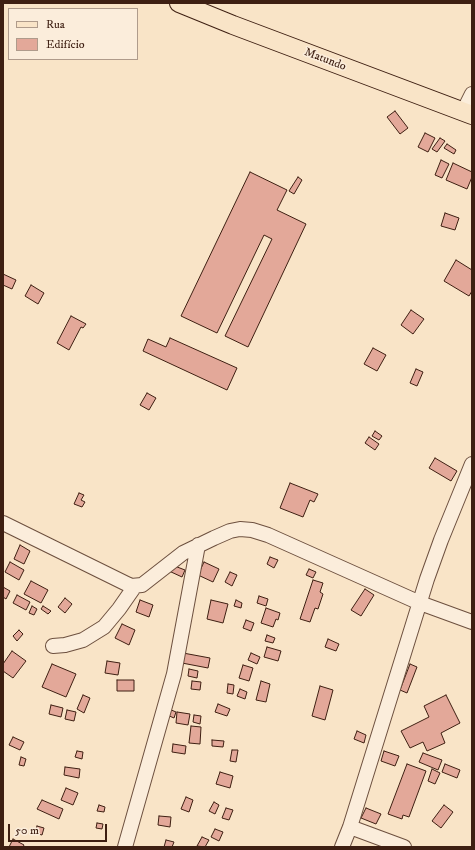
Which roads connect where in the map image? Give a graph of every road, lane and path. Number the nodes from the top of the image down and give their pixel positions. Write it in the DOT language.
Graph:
graph roads {
  1 [pos="179,3"];
  2 [pos="472,94"];
  3 [pos="468,113"];
  4 [pos="472,464"];
  5 [pos="3,522"];
  6 [pos="198,545"];
  7 [pos="135,586"];
  8 [pos="420,603"];
  9 [pos="472,622"];
  10 [pos="53,646"];
  11 [pos="350,827"];
  12 [pos="125,847"];
  13 [pos="342,847"];
  14 [pos="404,847"];
  1 -- 3 [label="main road, Matundo"];
  2 -- 3 [label="street"];
  4 -- 8 [label="street"];
  5 -- 7 [label="street"];
  6 -- 7 [label="street"];
  6 -- 8 [label="street"];
  6 -- 12 [label="street"];
  7 -- 10 [label="street"];
  8 -- 9 [label="street"];
  8 -- 11 [label="street"];
  11 -- 13 [label="street"];
  11 -- 14 [label="street"];
}
